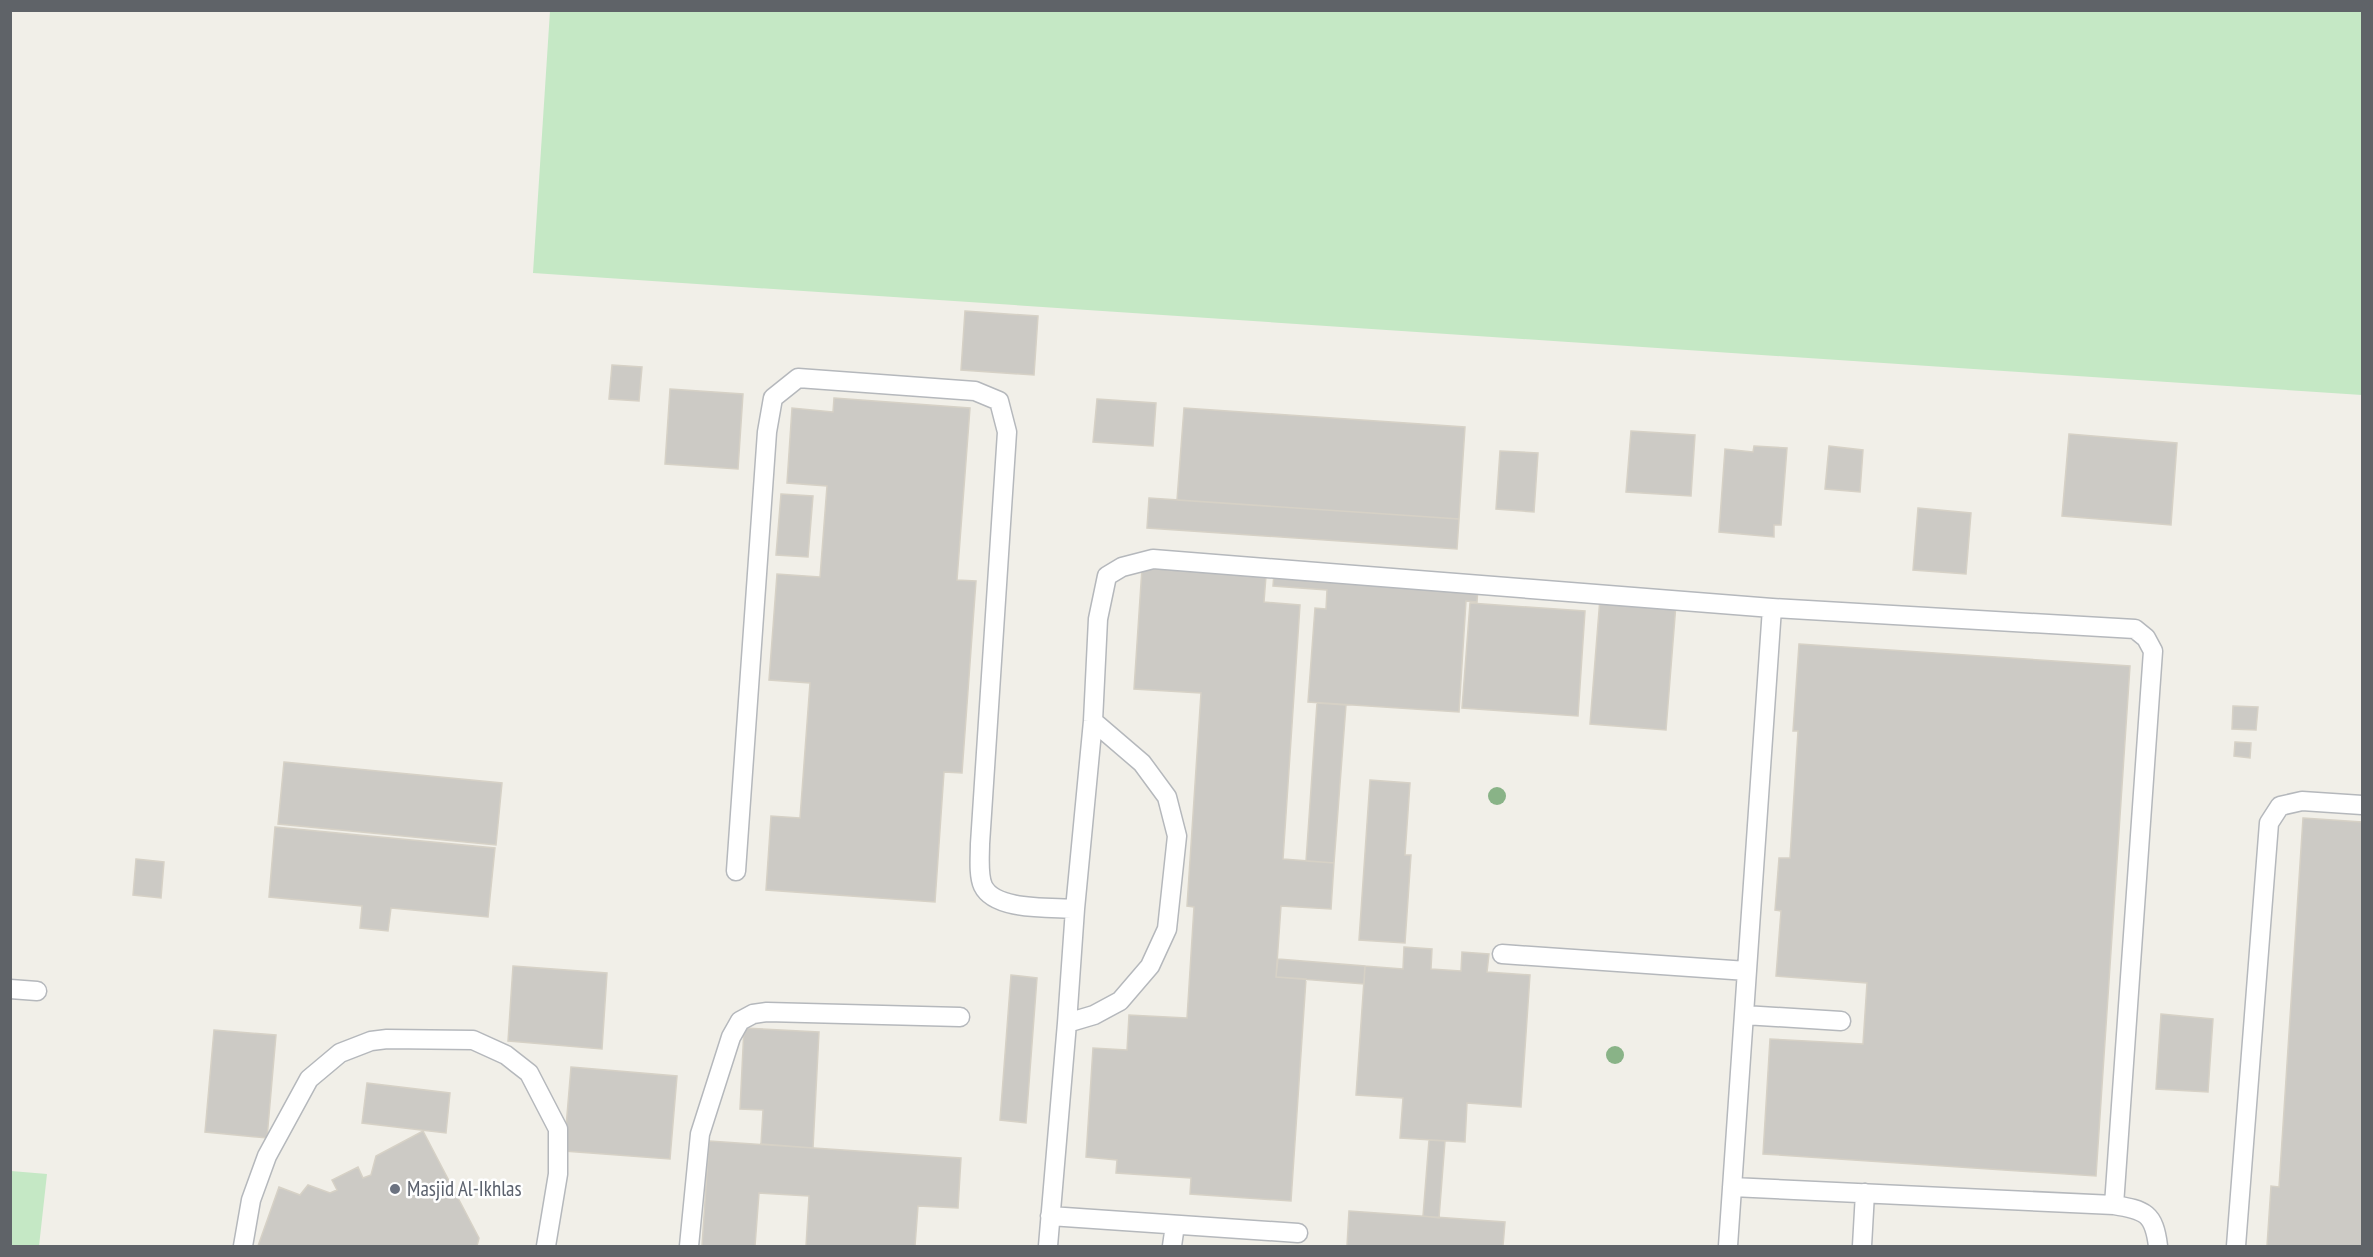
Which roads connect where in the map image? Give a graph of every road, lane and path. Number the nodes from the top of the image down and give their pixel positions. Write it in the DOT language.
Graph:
graph roads {
  1 [pos="1772,608"];
  2 [pos="1093,721"];
  3 [pos="2362,805"];
  4 [pos="736,871"];
  5 [pos="1075,909"];
  6 [pos="1502,954"];
  7 [pos="1747,971"];
  8 [pos="10,989"];
  9 [pos="37,991"];
  10 [pos="1744,1015"];
  11 [pos="960,1017"];
  12 [pos="1841,1021"];
  13 [pos="1067,1023"];
  14 [pos="1732,1187"];
  15 [pos="1865,1193"];
  16 [pos="2114,1205"];
  17 [pos="1050,1216"];
  18 [pos="1175,1225"];
  19 [pos="1298,1233"];
  20 [pos="243,1246"];
  21 [pos="546,1246"];
  22 [pos="689,1246"];
  23 [pos="1048,1246"];
  24 [pos="1172,1246"];
  25 [pos="1728,1246"];
  26 [pos="1862,1246"];
  27 [pos="2158,1246"];
  28 [pos="2236,1246"];
  1 -- 2 [label="lane"];
  1 -- 7 [label="lane"];
  1 -- 16 [label="lane"];
  2 -- 5 [label="lane"];
  2 -- 13 [label="lane"];
  3 -- 28 [label="lane"];
  4 -- 5 [label="lane"];
  5 -- 13 [label="lane"];
  6 -- 7 [label="lane"];
  7 -- 10 [label="lane"];
  8 -- 9 [label="lane"];
  10 -- 12 [label="lane"];
  10 -- 14 [label="lane"];
  11 -- 22 [label="lane"];
  13 -- 17 [label="lane"];
  14 -- 15 [label="lane"];
  14 -- 25 [label="lane"];
  15 -- 16 [label="lane"];
  15 -- 26 [label="lane"];
  16 -- 27 [label="lane"];
  17 -- 18 [label="lane"];
  17 -- 23 [label="lane"];
  18 -- 19 [label="lane"];
  18 -- 24 [label="lane"];
  20 -- 21 [label="lane"];
}
